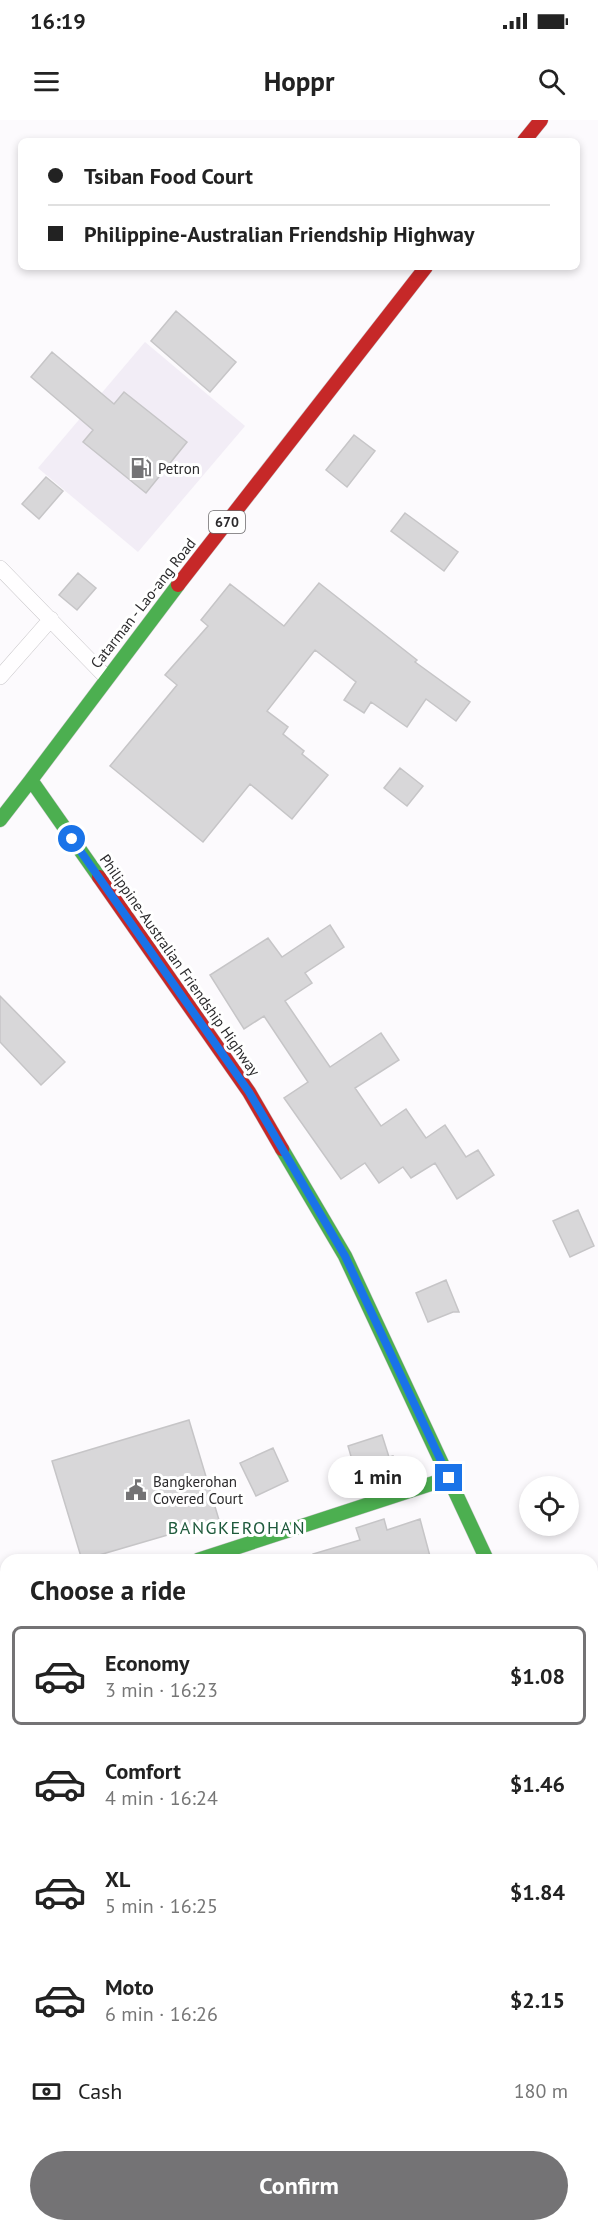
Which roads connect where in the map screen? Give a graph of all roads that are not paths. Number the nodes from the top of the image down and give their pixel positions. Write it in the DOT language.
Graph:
graph roads {
  1 [pos="541,120"];
  2 [pos="526,138"];
  3 [pos="424,270"];
  4 [pos="0,568"];
  5 [pos="51,620"];
  6 [pos="0,676"];
  7 [pos="106,677"];
  8 [pos="31,780"];
  9 [pos="0,820"];
  10 [pos="449,1478"];
  11 [pos="216,1554"];
  12 [pos="484,1554"];
  1 -- 2 [label="main road"];
  3 -- 7 [label="main road, Catarman - Lao-ang Road / 670"];
  4 -- 5 [label="lane"];
  5 -- 6 [label="lane"];
  5 -- 7 [label="lane"];
  7 -- 8 [label="main road, Catarman - Lao-ang Road / 670"];
  8 -- 9 [label="main road, Catarman - Lao-ang Road / 670"];
  8 -- 10 [label="main road, Philippine-Australian Friendship Highway"];
  10 -- 11 [label="main road"];
  10 -- 12 [label="main road, Philippine-Australian Friendship Highway"];
}
